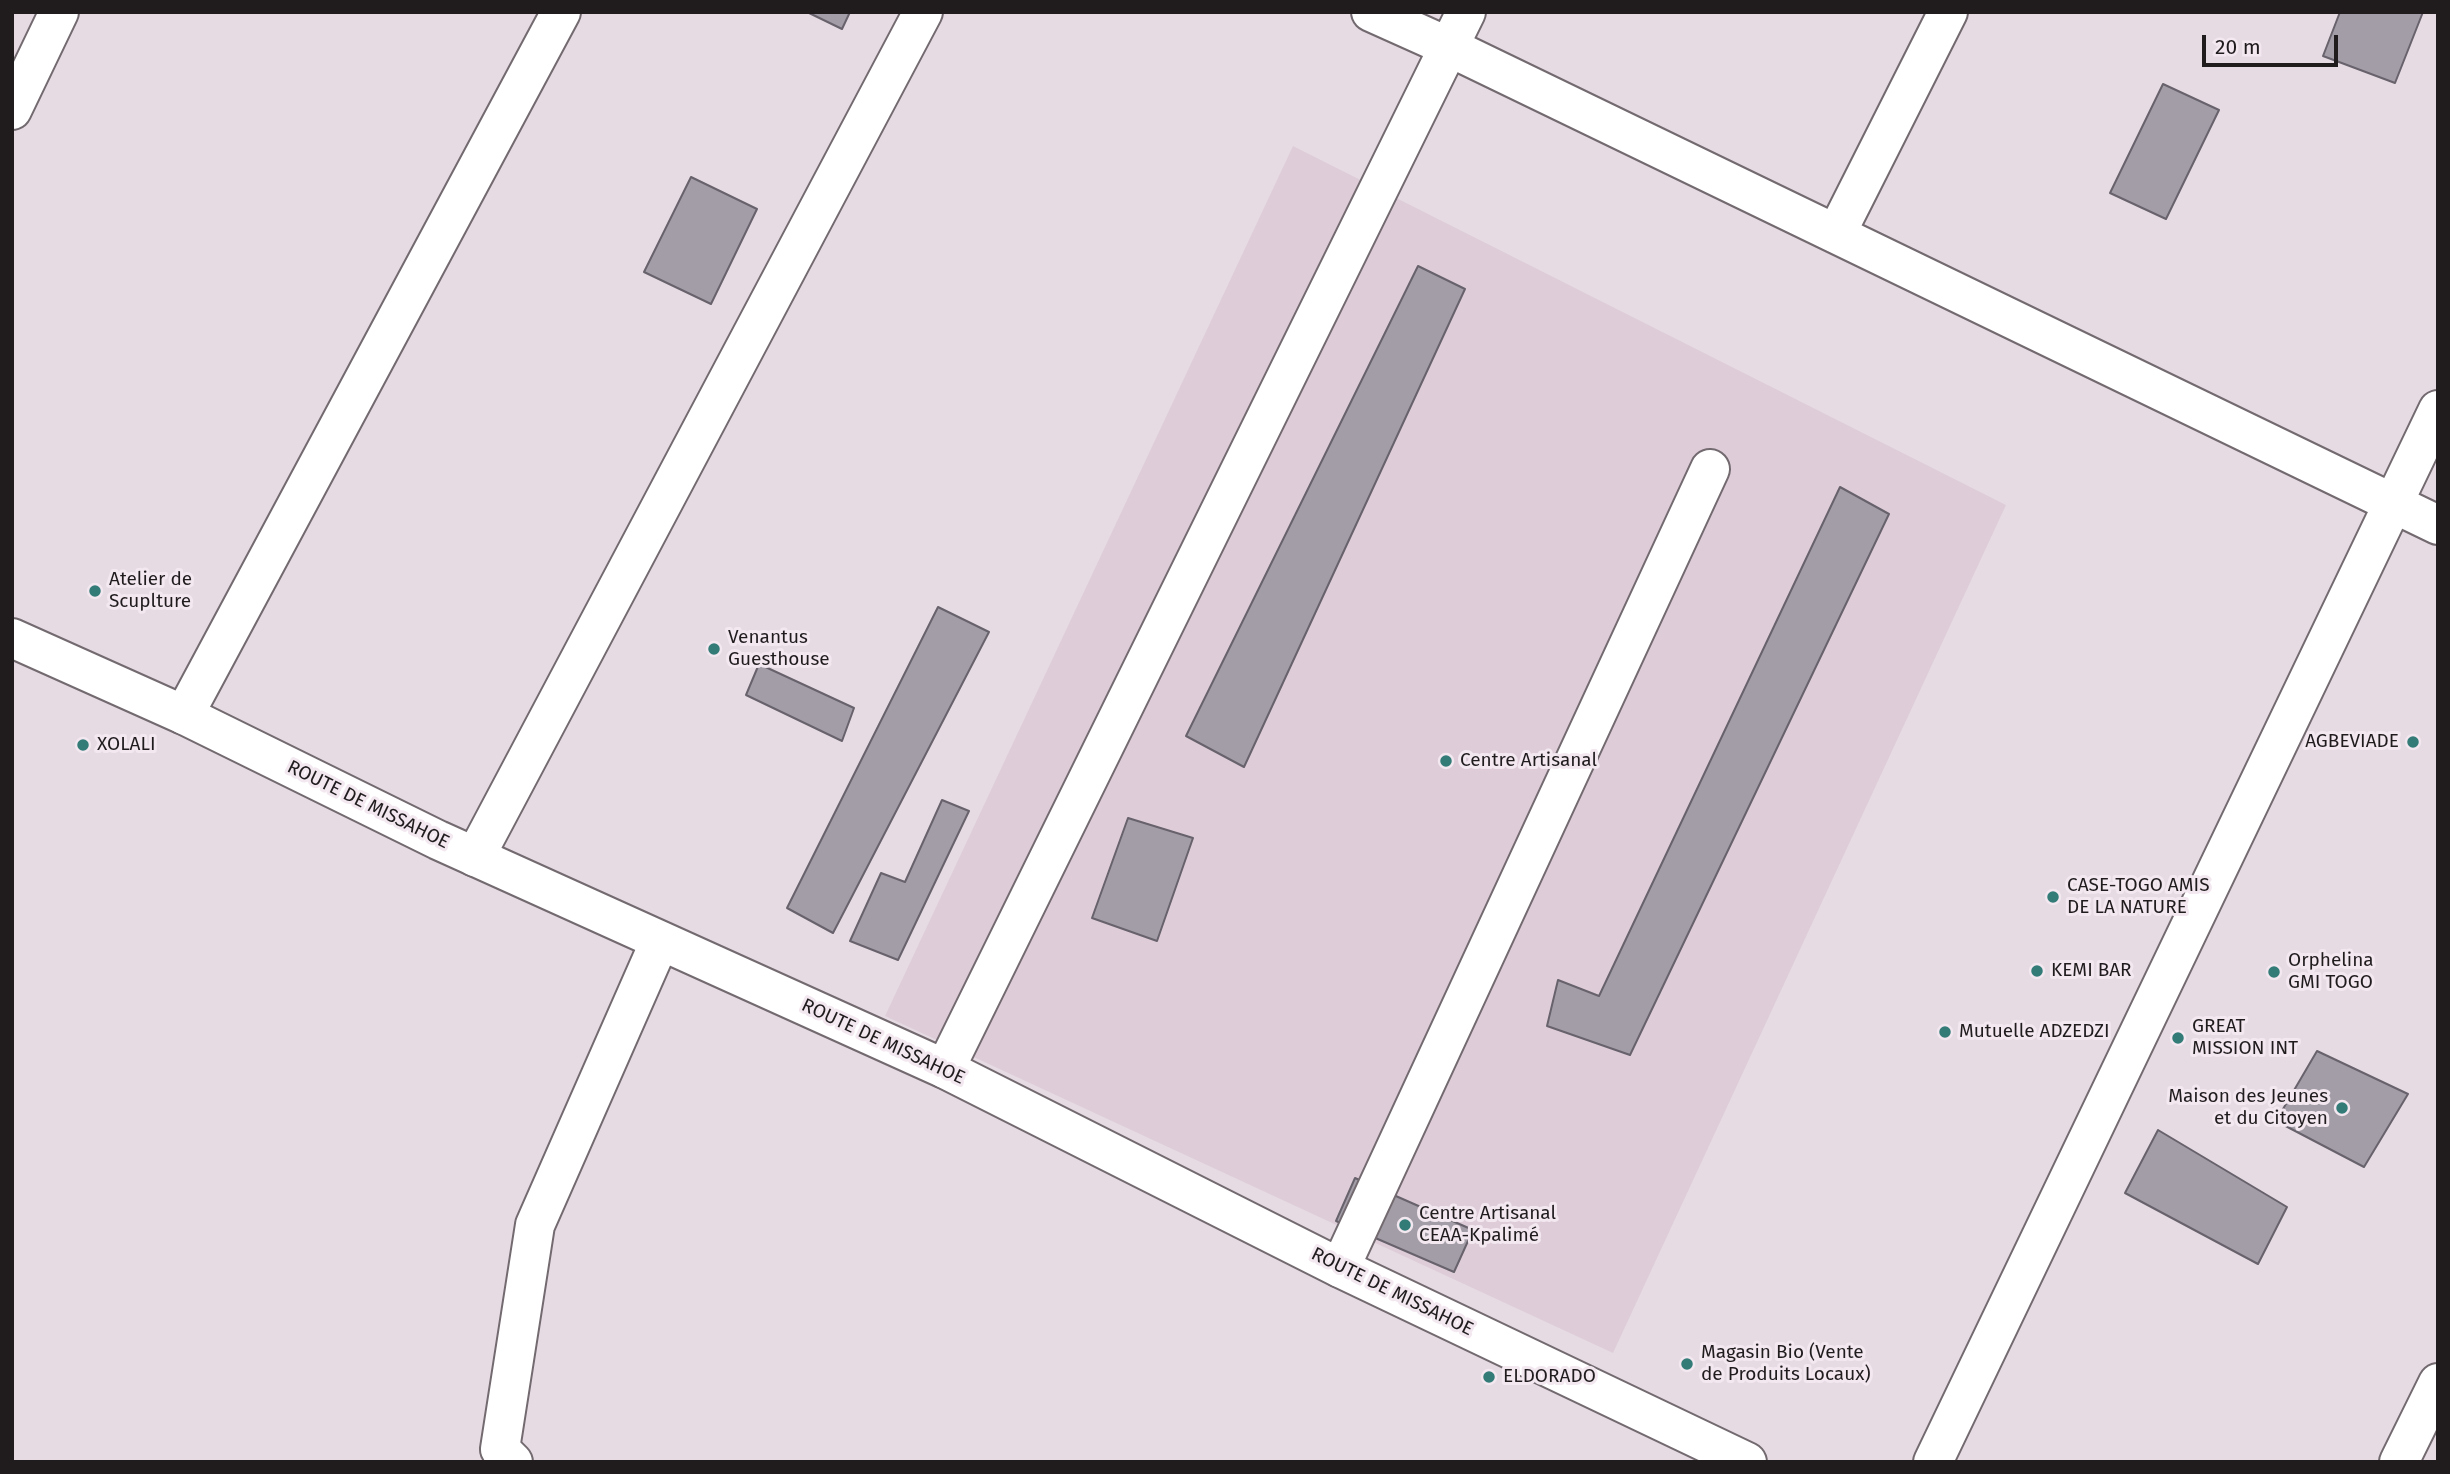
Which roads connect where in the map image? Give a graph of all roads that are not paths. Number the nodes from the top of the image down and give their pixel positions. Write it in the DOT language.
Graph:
graph roads {
  1 [pos="59,12"];
  2 [pos="561,12"];
  3 [pos="923,12"];
  4 [pos="1371,12"];
  5 [pos="1466,12"];
  6 [pos="1948,12"];
  7 [pos="1449,47"];
  8 [pos="12,110"];
  9 [pos="1836,234"];
  10 [pos="2438,410"];
  11 [pos="1710,469"];
  12 [pos="2392,503"];
  13 [pos="2438,525"];
  14 [pos="12,638"];
  15 [pos="184,715"];
  16 [pos="475,857"];
  17 [pos="660,941"];
  18 [pos="945,1069"];
  19 [pos="1340,1268"];
  20 [pos="2438,1383"];
  21 [pos="513,1462"];
  22 [pos="1747,1462"];
  23 [pos="1933,1462"];
  24 [pos="2399,1462"];
  1 -- 8 [label="street"];
  2 -- 15 [label="street"];
  3 -- 16 [label="street"];
  4 -- 7 [label="street"];
  5 -- 7 [label="street"];
  6 -- 9 [label="street"];
  7 -- 9 [label="street"];
  7 -- 18 [label="street"];
  9 -- 12 [label="street"];
  10 -- 12 [label="street"];
  11 -- 19 [label="street"];
  12 -- 13 [label="street"];
  12 -- 23 [label="street"];
  14 -- 15 [label="street, ROUTE DE MISSAHOE"];
  15 -- 16 [label="street, ROUTE DE MISSAHOE"];
  16 -- 17 [label="street, ROUTE DE MISSAHOE"];
  17 -- 18 [label="street, ROUTE DE MISSAHOE"];
  17 -- 21 [label="street"];
  18 -- 19 [label="street, ROUTE DE MISSAHOE"];
  19 -- 22 [label="street, ROUTE DE MISSAHOE"];
  20 -- 24 [label="street"];
}
